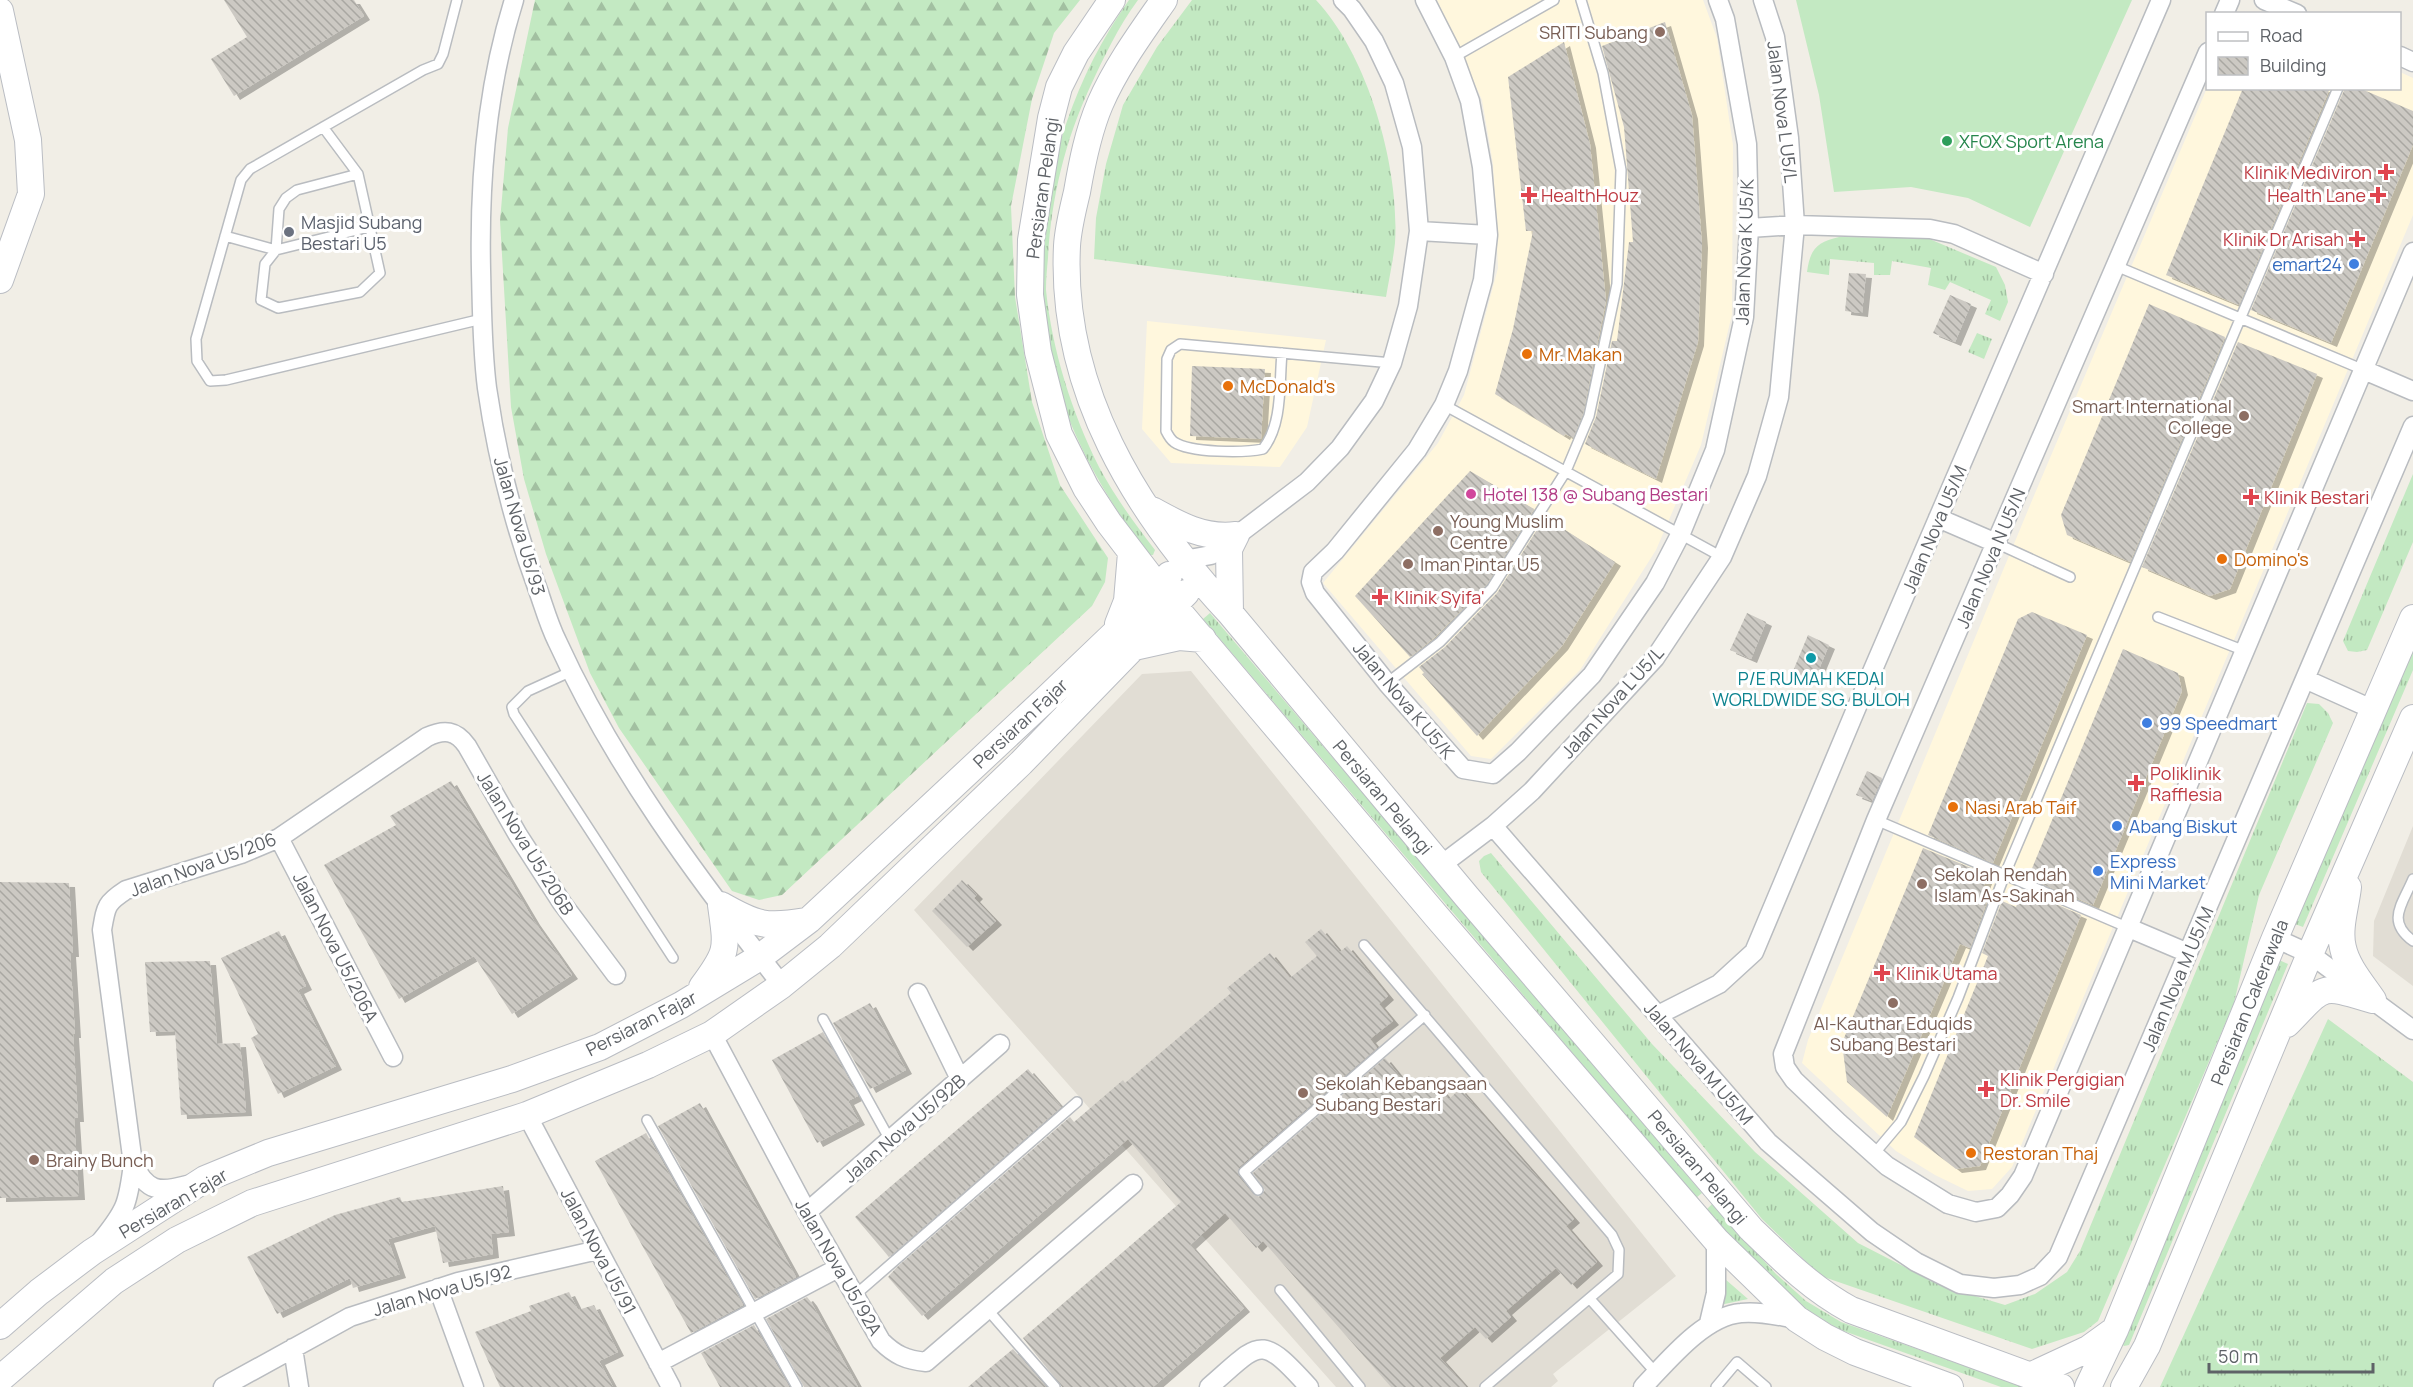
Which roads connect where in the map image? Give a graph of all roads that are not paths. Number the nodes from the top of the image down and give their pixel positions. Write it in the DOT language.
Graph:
graph roads {
  1 [pos="457,0"];
  2 [pos="514,0"];
  3 [pos="1112,0"];
  4 [pos="1164,0"];
  5 [pos="1343,0"];
  6 [pos="1425,0"];
  7 [pos="1554,0"];
  8 [pos="1581,0"];
  9 [pos="1718,0"];
  10 [pos="1763,0"];
  11 [pos="2161,0"];
  12 [pos="2264,0"];
  13 [pos="0,11"];
  14 [pos="2292,12"];
  15 [pos="1454,57"];
  16 [pos="2206,57"];
  17 [pos="2337,90"];
  18 [pos="323,127"];
  19 [pos="358,174"];
  20 [pos="1795,225"];
  21 [pos="369,227"];
  22 [pos="1749,228"];
  23 [pos="1419,231"];
  24 [pos="1488,234"];
  25 [pos="225,236"];
  26 [pos="276,250"];
  27 [pos="2413,252"];
  28 [pos="2116,266"];
  29 [pos="2044,273"];
  30 [pos="0,280"];
  31 [pos="482,319"];
  32 [pos="2241,319"];
  33 [pos="1282,353"];
  34 [pos="1392,363"];
  35 [pos="2364,370"];
  36 [pos="2413,391"];
  37 [pos="1444,405"];
  38 [pos="2413,426"];
  39 [pos="1566,471"];
  40 [pos="1146,508"];
  41 [pos="1938,519"];
  42 [pos="1681,533"];
  43 [pos="1236,535"];
  44 [pos="1996,543"];
  45 [pos="1131,553"];
  46 [pos="1722,557"];
  47 [pos="1192,570"];
  48 [pos="2070,577"];
  49 [pos="1166,596"];
  50 [pos="1230,613"];
  51 [pos="2158,617"];
  52 [pos="2413,618"];
  53 [pos="1203,639"];
  54 [pos="1124,640"];
  55 [pos="2246,651"];
  56 [pos="572,671"];
  57 [pos="2305,679"];
  58 [pos="1388,683"];
  59 [pos="2374,710"];
  60 [pos="2413,717"];
  61 [pos="427,737"];
  62 [pos="1876,820"];
  63 [pos="1493,826"];
  64 [pos="279,838"];
  65 [pos="2352,857"];
  66 [pos="1440,866"];
  67 [pos="2005,874"];
  68 [pos="2413,879"];
  69 [pos="721,905"];
  70 [pos="809,920"];
  71 [pos="2129,928"];
  72 [pos="2275,938"];
  73 [pos="2413,941"];
  74 [pos="1364,945"];
  75 [pos="2188,953"];
  76 [pos="2310,954"];
  77 [pos="760,957"];
  78 [pos="673,958"];
  79 [pos="616,975"];
  80 [pos="782,985"];
  81 [pos="918,993"];
  82 [pos="695,996"];
  83 [pos="2373,1000"];
  84 [pos="1425,1015"];
  85 [pos="1658,1016"];
  86 [pos="823,1019"];
  87 [pos="2413,1030"];
  88 [pos="712,1034"];
  89 [pos="2278,1034"];
  90 [pos="1000,1044"];
  91 [pos="393,1057"];
  92 [pos="960,1079"];
  93 [pos="1077,1102"];
  94 [pos="527,1115"];
  95 [pos="647,1120"];
  96 [pos="890,1140"];
  97 [pos="1874,1154"];
  98 [pos="133,1164"];
  99 [pos="205,1179"];
  100 [pos="1133,1184"];
  101 [pos="1258,1190"];
  102 [pos="807,1212"];
  103 [pos="1716,1240"];
  104 [pos="598,1250"];
  105 [pos="92,1252"];
  106 [pos="838,1268"];
  107 [pos="438,1288"];
  108 [pos="1280,1290"];
  109 [pos="854,1296"];
  110 [pos="1590,1299"];
  111 [pos="987,1309"];
  112 [pos="754,1313"];
  113 [pos="1797,1319"];
  114 [pos="1709,1323"];
  115 [pos="0,1326"];
  116 [pos="2115,1330"];
  117 [pos="293,1348"];
  118 [pos="658,1363"];
  119 [pos="1656,1373"];
  120 [pos="2032,1375"];
  121 [pos="0,1379"];
  122 [pos="223,1387"];
  123 [pos="299,1387"];
  124 [pos="474,1387"];
  125 [pos="670,1387"];
  126 [pos="797,1387"];
  127 [pos="1055,1387"];
  128 [pos="1209,1387"];
  129 [pos="1309,1387"];
  130 [pos="1360,1387"];
  131 [pos="1485,1387"];
  132 [pos="1642,1387"];
  133 [pos="1716,1387"];
  134 [pos="1766,1387"];
  135 [pos="1950,1387"];
  136 [pos="2061,1387"];
  137 [pos="2088,1387"];
  138 [pos="2124,1387"];
  1 -- 18 [label="lane"];
  2 -- 31 [label="street, Jalan Nova U5/93"];
  3 -- 45 [label="street, Persiaran Pelangi"];
  4 -- 40 [label="street, Persiaran Pelangi"];
  5 -- 23 [label="street"];
  6 -- 15 [label="street, Jalan Nova K U5/K"];
  7 -- 15 [label="lane"];
  8 -- 39 [label="lane"];
  9 -- 22 [label="street, Jalan Nova K U5/K"];
  10 -- 20 [label="street, Jalan Nova L U5/L"];
  11 -- 29 [label="street, Jalan Nova U5/M"];
  12 -- 14 [label="street"];
  13 -- 30 [label="street"];
  15 -- 24 [label="street, Jalan Nova K U5/K"];
  16 -- 28 [label="street, Jalan Nova N U5/N"];
  17 -- 32 [label="lane"];
  18 -- 19 [label="lane"];
  18 -- 25 [label="lane"];
  19 -- 21 [label="lane"];
  19 -- 26 [label="lane"];
  20 -- 22 [label="street"];
  20 -- 29 [label="street"];
  20 -- 46 [label="street, Jalan Nova L U5/L"];
  21 -- 26 [label="lane"];
  21 -- 26 [label="lane"];
  22 -- 42 [label="street, Jalan Nova K U5/K"];
  23 -- 24 [label="street"];
  23 -- 34 [label="street"];
  24 -- 37 [label="street, Jalan Nova K U5/K"];
  25 -- 26 [label="lane"];
  25 -- 31 [label="lane"];
  27 -- 35 [label="street"];
  28 -- 32 [label="lane"];
  28 -- 44 [label="street, Jalan Nova N U5/N"];
  29 -- 41 [label="street, Jalan Nova U5/M"];
  31 -- 56 [label="street, Jalan Nova U5/93"];
  32 -- 35 [label="lane"];
  32 -- 67 [label="lane"];
  33 -- 33 [label="lane"];
  33 -- 34 [label="lane"];
  34 -- 43 [label="street"];
  35 -- 36 [label="street"];
  35 -- 55 [label="street"];
  37 -- 39 [label="lane"];
  37 -- 58 [label="street, Jalan Nova K U5/K"];
  38 -- 57 [label="street, Jalan Nova M U5/M"];
  39 -- 42 [label="lane"];
  39 -- 58 [label="lane"];
  40 -- 43 [label="street"];
  40 -- 47 [label="street, Persiaran Pelangi"];
  41 -- 44 [label="street"];
  41 -- 85 [label="street, Jalan Nova U5/M"];
  42 -- 46 [label="lane"];
  42 -- 58 [label="street, Jalan Nova K U5/K"];
  43 -- 47 [label="street"];
  43 -- 50 [label="street"];
  44 -- 48 [label="lane"];
  44 -- 62 [label="street, Jalan Nova N U5/N"];
  45 -- 49 [label="street, Persiaran Pelangi"];
  45 -- 54 [label="street"];
  46 -- 63 [label="street, Jalan Nova L U5/L"];
  47 -- 49 [label="street"];
  47 -- 50 [label="street, Persiaran Pelangi"];
  49 -- 53 [label="street, Persiaran Pelangi"];
  49 -- 54 [label="street"];
  50 -- 66 [label="street, Persiaran Pelangi"];
  51 -- 55 [label="lane"];
  52 -- 59 [label="street, Persiaran Cakerawala"];
  53 -- 54 [label="street"];
  53 -- 103 [label="street, Persiaran Pelangi"];
  54 -- 70 [label="street, Persiaran Fajar"];
  54 -- 80 [label="street"];
  55 -- 71 [label="street"];
  56 -- 69 [label="street, Jalan Nova U5/93"];
  56 -- 78 [label="lane"];
  57 -- 59 [label="street"];
  57 -- 75 [label="street, Jalan Nova M U5/M"];
  59 -- 72 [label="street, Persiaran Cakerawala"];
  60 -- 65 [label="street, Persiaran Cakerawala"];
  61 -- 64 [label="street, Jalan Nova U5/206"];
  61 -- 79 [label="street, Jalan Nova U5/206B"];
  62 -- 67 [label="lane"];
  62 -- 97 [label="street, Jalan Nova N U5/N"];
  63 -- 66 [label="street, Jalan Nova L U5/L"];
  63 -- 85 [label="street, Jalan Nova M U5/M"];
  64 -- 91 [label="street, Jalan Nova U5/206A"];
  64 -- 98 [label="street, Jalan Nova U5/206"];
  65 -- 76 [label="street, Persiaran Cakerawala"];
  65 -- 83 [label="street"];
  66 -- 120 [label="street, Persiaran Pelangi"];
  67 -- 71 [label="lane"];
  67 -- 97 [label="lane"];
  68 -- 73 [label="lane"];
  69 -- 70 [label="street"];
  69 -- 77 [label="street, Jalan Nova U5/93"];
  69 -- 82 [label="street"];
  70 -- 77 [label="street, Persiaran Fajar"];
  71 -- 75 [label="street"];
  71 -- 97 [label="street"];
  72 -- 76 [label="street"];
  72 -- 116 [label="street, Persiaran Cakerawala"];
  74 -- 84 [label="lane"];
  75 -- 85 [label="street, Jalan Nova M U5/M"];
  76 -- 83 [label="street"];
  76 -- 89 [label="street, Persiaran Cakerawala"];
  77 -- 80 [label="street, Jalan Nova U5/93"];
  77 -- 82 [label="street, Persiaran Fajar"];
  80 -- 88 [label="street"];
  81 -- 92 [label="street"];
  82 -- 99 [label="street, Persiaran Fajar"];
  83 -- 87 [label="street"];
  83 -- 89 [label="street"];
  84 -- 101 [label="lane"];
  84 -- 110 [label="lane"];
  86 -- 96 [label="lane"];
  88 -- 94 [label="street"];
  88 -- 102 [label="street, Jalan Nova U5/92A"];
  89 -- 138 [label="street, Persiaran Cakerawala"];
  90 -- 92 [label="street, Jalan Nova U5/92B"];
  92 -- 96 [label="street, Jalan Nova U5/92B"];
  93 -- 109 [label="lane"];
  94 -- 104 [label="street, Jalan Nova U5/91"];
  94 -- 121 [label="street"];
  95 -- 112 [label="lane"];
  96 -- 102 [label="street, Jalan Nova U5/92B"];
  98 -- 99 [label="street"];
  98 -- 105 [label="street, Jalan Nova U5/206"];
  99 -- 105 [label="street, Persiaran Fajar"];
  100 -- 111 [label="street, Jalan Nova U5/92A"];
  102 -- 106 [label="street, Jalan Nova U5/92A"];
  103 -- 113 [label="street, Persiaran Pelangi"];
  103 -- 114 [label="street"];
  104 -- 107 [label="street, Jalan Nova U5/92"];
  104 -- 118 [label="street, Jalan Nova U5/91"];
  105 -- 115 [label="street, Persiaran Fajar"];
  106 -- 109 [label="street, Jalan Nova U5/92A"];
  106 -- 112 [label="street"];
  107 -- 117 [label="street, Jalan Nova U5/92"];
  107 -- 124 [label="street"];
  108 -- 130 [label="lane"];
  109 -- 111 [label="street, Jalan Nova U5/92A"];
  110 -- 119 [label="lane"];
  110 -- 131 [label="lane"];
  111 -- 127 [label="lane"];
  112 -- 118 [label="street"];
  112 -- 126 [label="lane"];
  113 -- 114 [label="street"];
  113 -- 135 [label="street, Persiaran Pelangi"];
  114 -- 119 [label="street"];
  116 -- 120 [label="street"];
  116 -- 137 [label="street, Persiaran Cakerawala"];
  117 -- 122 [label="street, Jalan Nova U5/92"];
  117 -- 123 [label="street"];
  118 -- 125 [label="street, Jalan Nova U5/91"];
  119 -- 132 [label="street"];
  120 -- 136 [label="street, Persiaran Pelangi"];
  128 -- 129 [label="street"];
  133 -- 134 [label="lane"];
}
